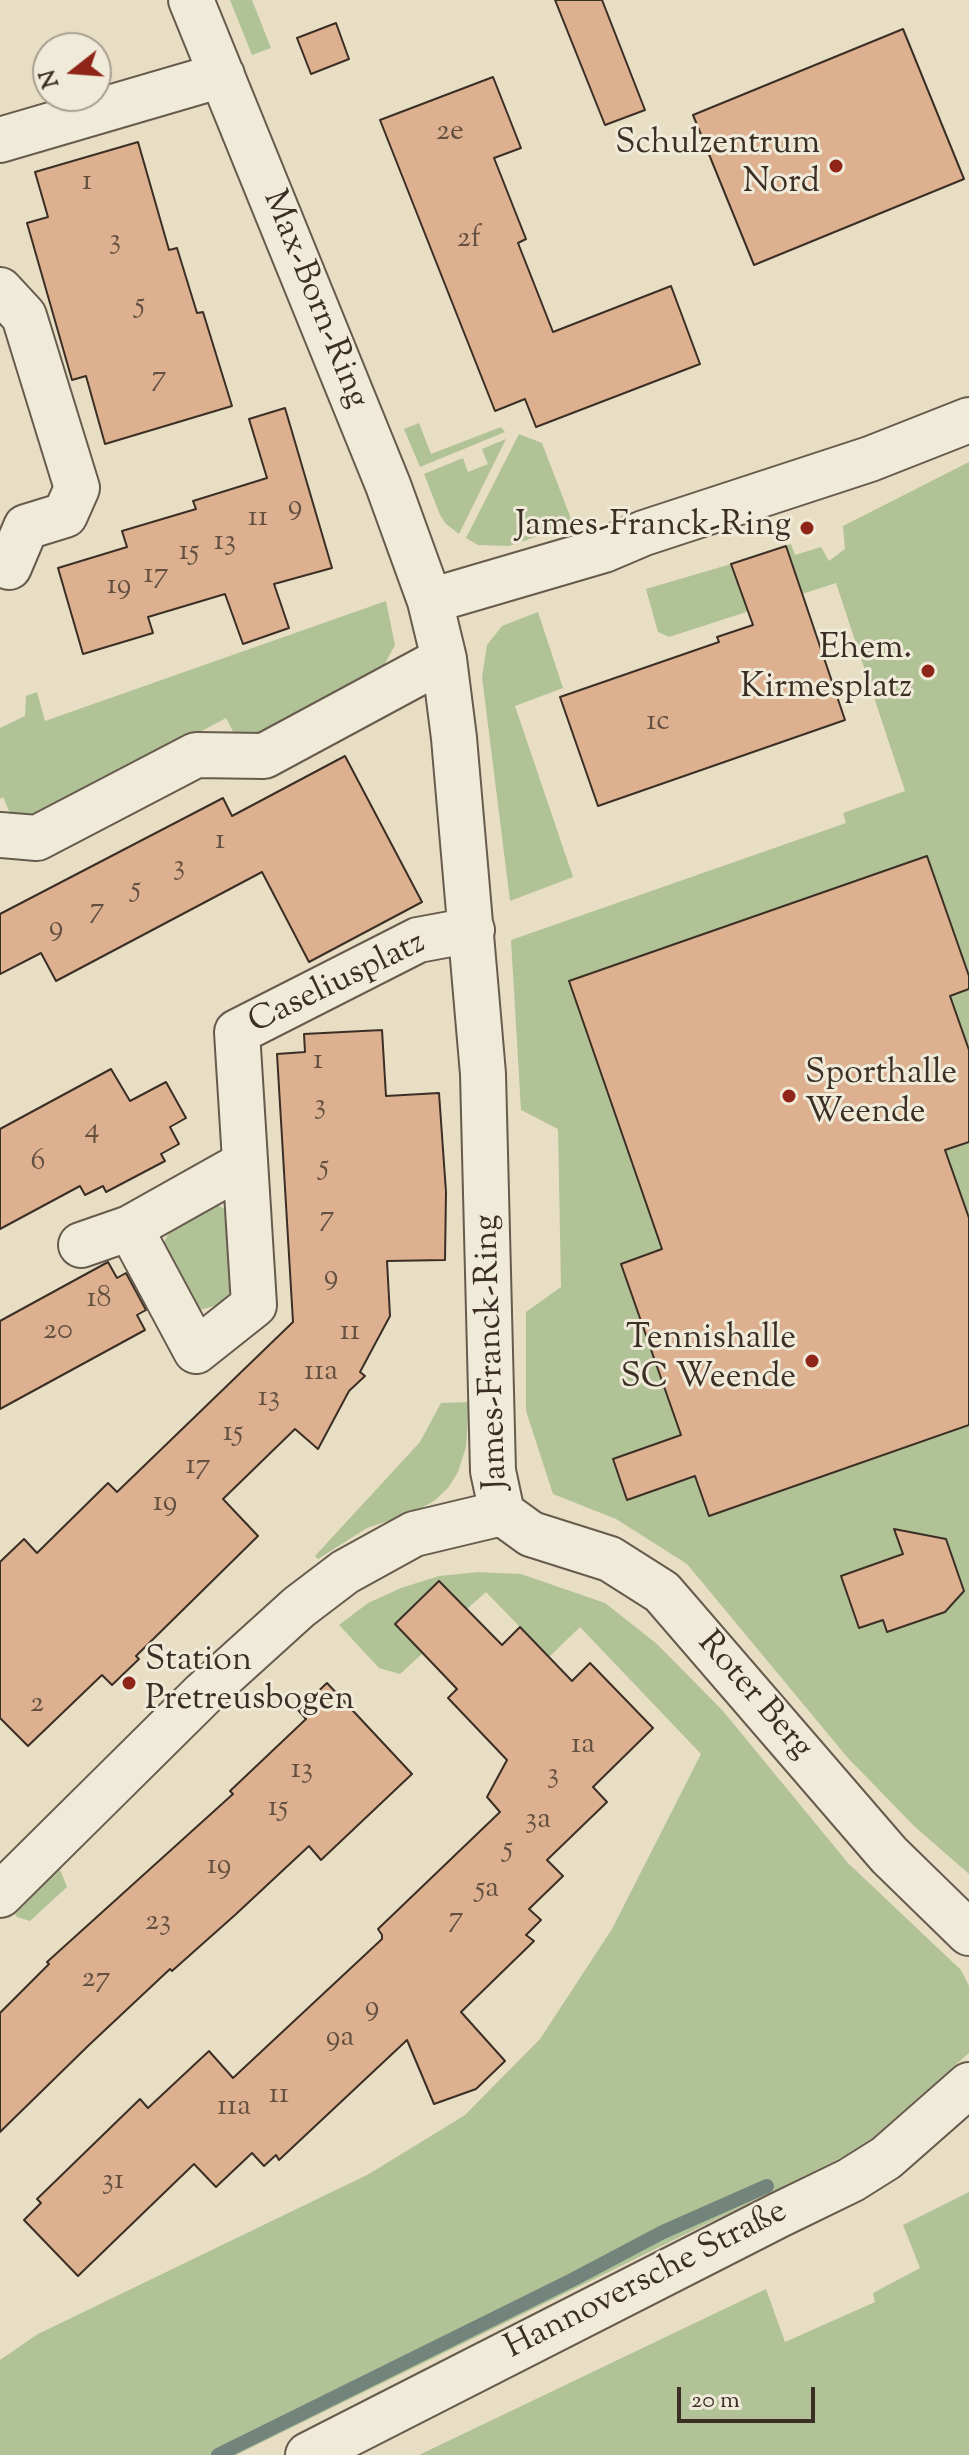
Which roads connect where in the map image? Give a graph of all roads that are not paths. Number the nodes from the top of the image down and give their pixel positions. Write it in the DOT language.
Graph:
graph roads {
  1 [pos="191,0"];
  2 [pos="222,75"];
  3 [pos="0,140"];
  4 [pos="0,290"];
  5 [pos="969,420"];
  6 [pos="9,567"];
  7 [pos="430,601"];
  8 [pos="444,659"];
  9 [pos="0,835"];
  10 [pos="472,930"];
  11 [pos="244,1164"];
  12 [pos="130,1228"];
  13 [pos="81,1245"];
  14 [pos="502,1513"];
  15 [pos="6,1877"];
  16 [pos="969,1933"];
  17 [pos="969,2085"];
  18 [pos="308,2455"];
  1 -- 2 [label="street, Max-Born-Ring"];
  2 -- 3 [label="street"];
  2 -- 7 [label="street, Max-Born-Ring"];
  4 -- 6 [label="street"];
  5 -- 7 [label="street"];
  7 -- 8 [label="street, James-Franck-Ring"];
  8 -- 9 [label="street"];
  8 -- 10 [label="street, James-Franck-Ring"];
  10 -- 11 [label="street, Caseliusplatz"];
  10 -- 14 [label="street, James-Franck-Ring"];
  11 -- 12 [label="street"];
  11 -- 12 [label="street, Caseliusplatz"];
  12 -- 13 [label="street"];
  14 -- 15 [label="street, James-Franck-Ring"];
  14 -- 16 [label="street, Roter Berg"];
  17 -- 18 [label="street, Hannoversche Straße"];
}
